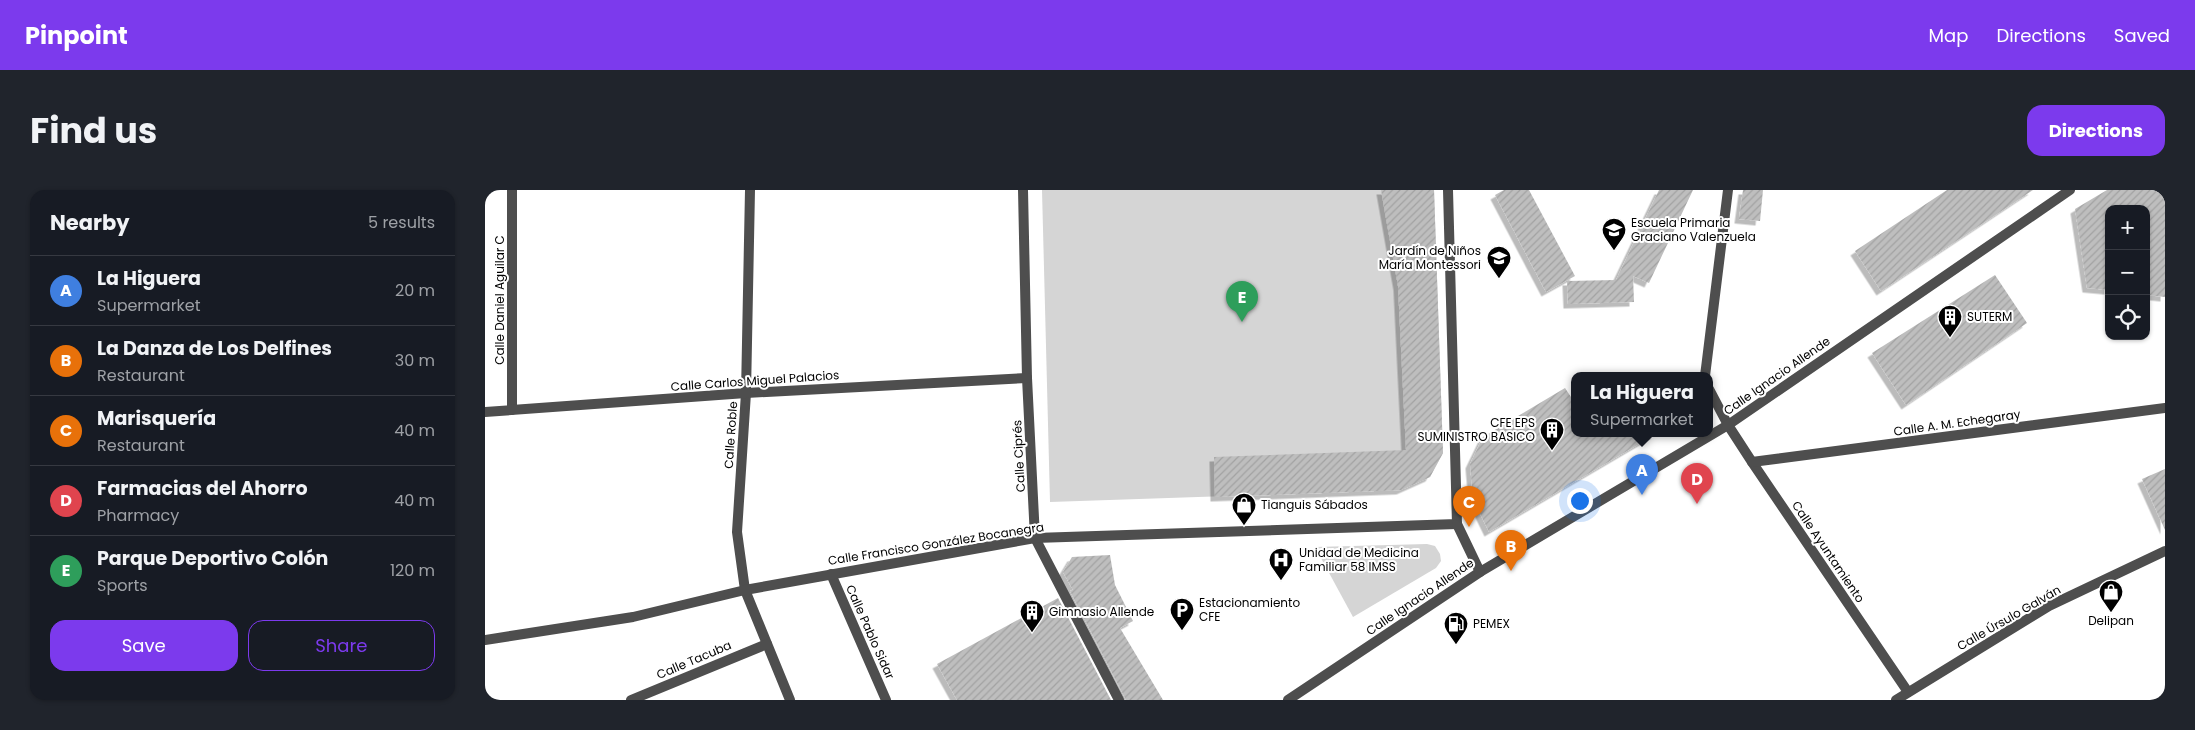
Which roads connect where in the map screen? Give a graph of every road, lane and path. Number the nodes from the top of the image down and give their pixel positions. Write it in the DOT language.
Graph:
graph roads {
  1 [pos="512,190"];
  2 [pos="750,190"];
  3 [pos="1023,190"];
  4 [pos="1448,190"];
  5 [pos="1729,190"];
  6 [pos="2070,190"];
  7 [pos="1706,372"];
  8 [pos="1027,378"];
  9 [pos="746,393"];
  10 [pos="1713,397"];
  11 [pos="2165,408"];
  12 [pos="512,410"];
  13 [pos="485,412"];
  14 [pos="1728,425"];
  15 [pos="1713,434"];
  16 [pos="1708,437"];
  17 [pos="1752,462"];
  18 [pos="1457,524"];
  19 [pos="1035,538"];
  20 [pos="2165,551"];
  21 [pos="1480,572"];
  22 [pos="831,574"];
  23 [pos="745,590"];
  24 [pos="485,640"];
  25 [pos="767,644"];
  26 [pos="1907,692"];
  27 [pos="631,700"];
  28 [pos="790,700"];
  29 [pos="887,700"];
  30 [pos="1119,700"];
  31 [pos="1288,700"];
  32 [pos="1896,700"];
  1 -- 12 [label="street, Calle Daniel Aguilar C"];
  2 -- 9 [label="street, Calle Roble"];
  3 -- 8 [label="street, Calle Ciprés"];
  4 -- 18 [label="street"];
  5 -- 7 [label="street"];
  6 -- 14 [label="street, Calle Ignacio Allende"];
  8 -- 9 [label="street, Calle Carlos Miguel Palacios"];
  8 -- 19 [label="street, Calle Ciprés"];
  9 -- 12 [label="street, Calle Carlos Miguel Palacios"];
  9 -- 23 [label="street, Calle Roble"];
  10 -- 14 [label="street, Calle Ayuntamiento"];
  11 -- 17 [label="street, Calle A. M. Echegaray"];
  12 -- 13 [label="street, Calle Carlos Miguel Palacios"];
  14 -- 15 [label="street, Calle Ignacio Allende"];
  14 -- 17 [label="street, Calle Ayuntamiento"];
  16 -- 21 [label="street, Calle Ignacio Allende"];
  17 -- 26 [label="street, Calle Ayuntamiento"];
  18 -- 19 [label="street, Calle Francisco González Bocanegra"];
  18 -- 21 [label="street"];
  19 -- 22 [label="street, Calle Francisco González Bocanegra"];
  19 -- 30 [label="street, Calle Ciprés"];
  20 -- 26 [label="street, Calle Úrsulo Galván"];
  21 -- 31 [label="street, Calle Ignacio Allende"];
  22 -- 23 [label="street, Calle Francisco González Bocanegra"];
  22 -- 29 [label="street, Calle Pablo Sidar"];
  23 -- 24 [label="street, Calle Francisco González Bocanegra"];
  23 -- 25 [label="street, Calle Roble"];
  25 -- 27 [label="street, Calle Tacuba"];
  25 -- 28 [label="street, Calle Roble"];
  26 -- 32 [label="street, Calle Úrsulo Galván"];
}
